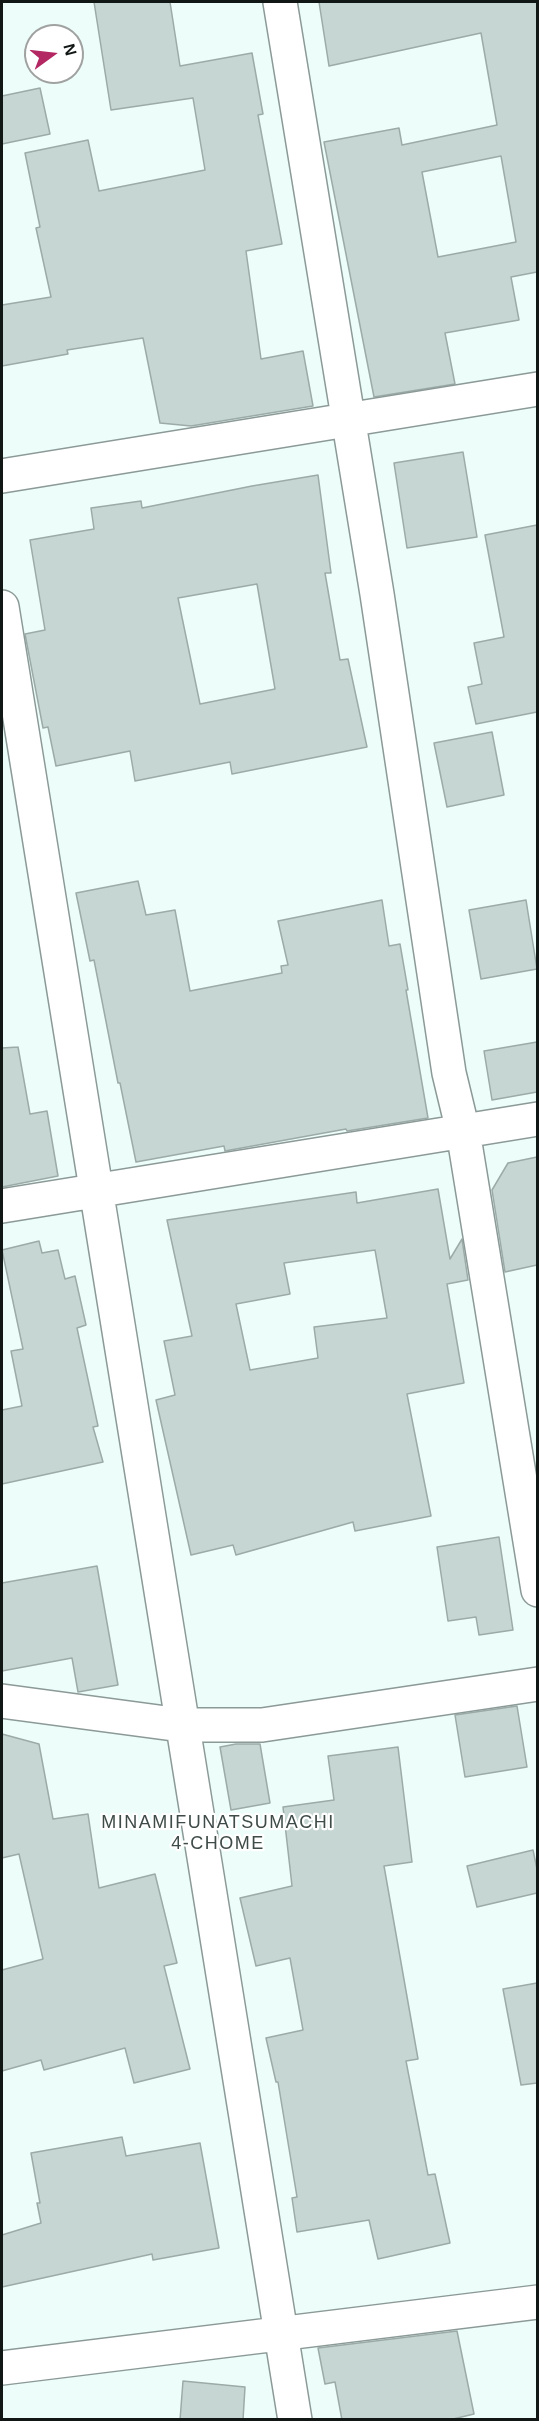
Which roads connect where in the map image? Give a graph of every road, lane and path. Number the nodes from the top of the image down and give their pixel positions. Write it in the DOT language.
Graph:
graph roads {
  1 [pos="280,2"];
  2 [pos="537,389"];
  3 [pos="348,420"];
  4 [pos="2,476"];
  5 [pos="2,607"];
  6 [pos="537,1119"];
  7 [pos="463,1131"];
  8 [pos="95,1191"];
  9 [pos="2,1206"];
  10 [pos="537,1590"];
  11 [pos="537,1683"];
  12 [pos="2,1701"];
  13 [pos="181,1725"];
  14 [pos="537,2301"];
  15 [pos="279,2333"];
  16 [pos="2,2368"];
  17 [pos="295,2420"];
  1 -- 3 [label="street"];
  2 -- 3 [label="street"];
  3 -- 4 [label="street"];
  3 -- 7 [label="street"];
  5 -- 8 [label="street"];
  6 -- 7 [label="street"];
  7 -- 8 [label="street"];
  7 -- 10 [label="street"];
  8 -- 9 [label="street"];
  8 -- 13 [label="street"];
  11 -- 13 [label="street"];
  12 -- 13 [label="street"];
  13 -- 15 [label="street"];
  14 -- 15 [label="street"];
  15 -- 16 [label="street"];
  15 -- 17 [label="street"];
}
